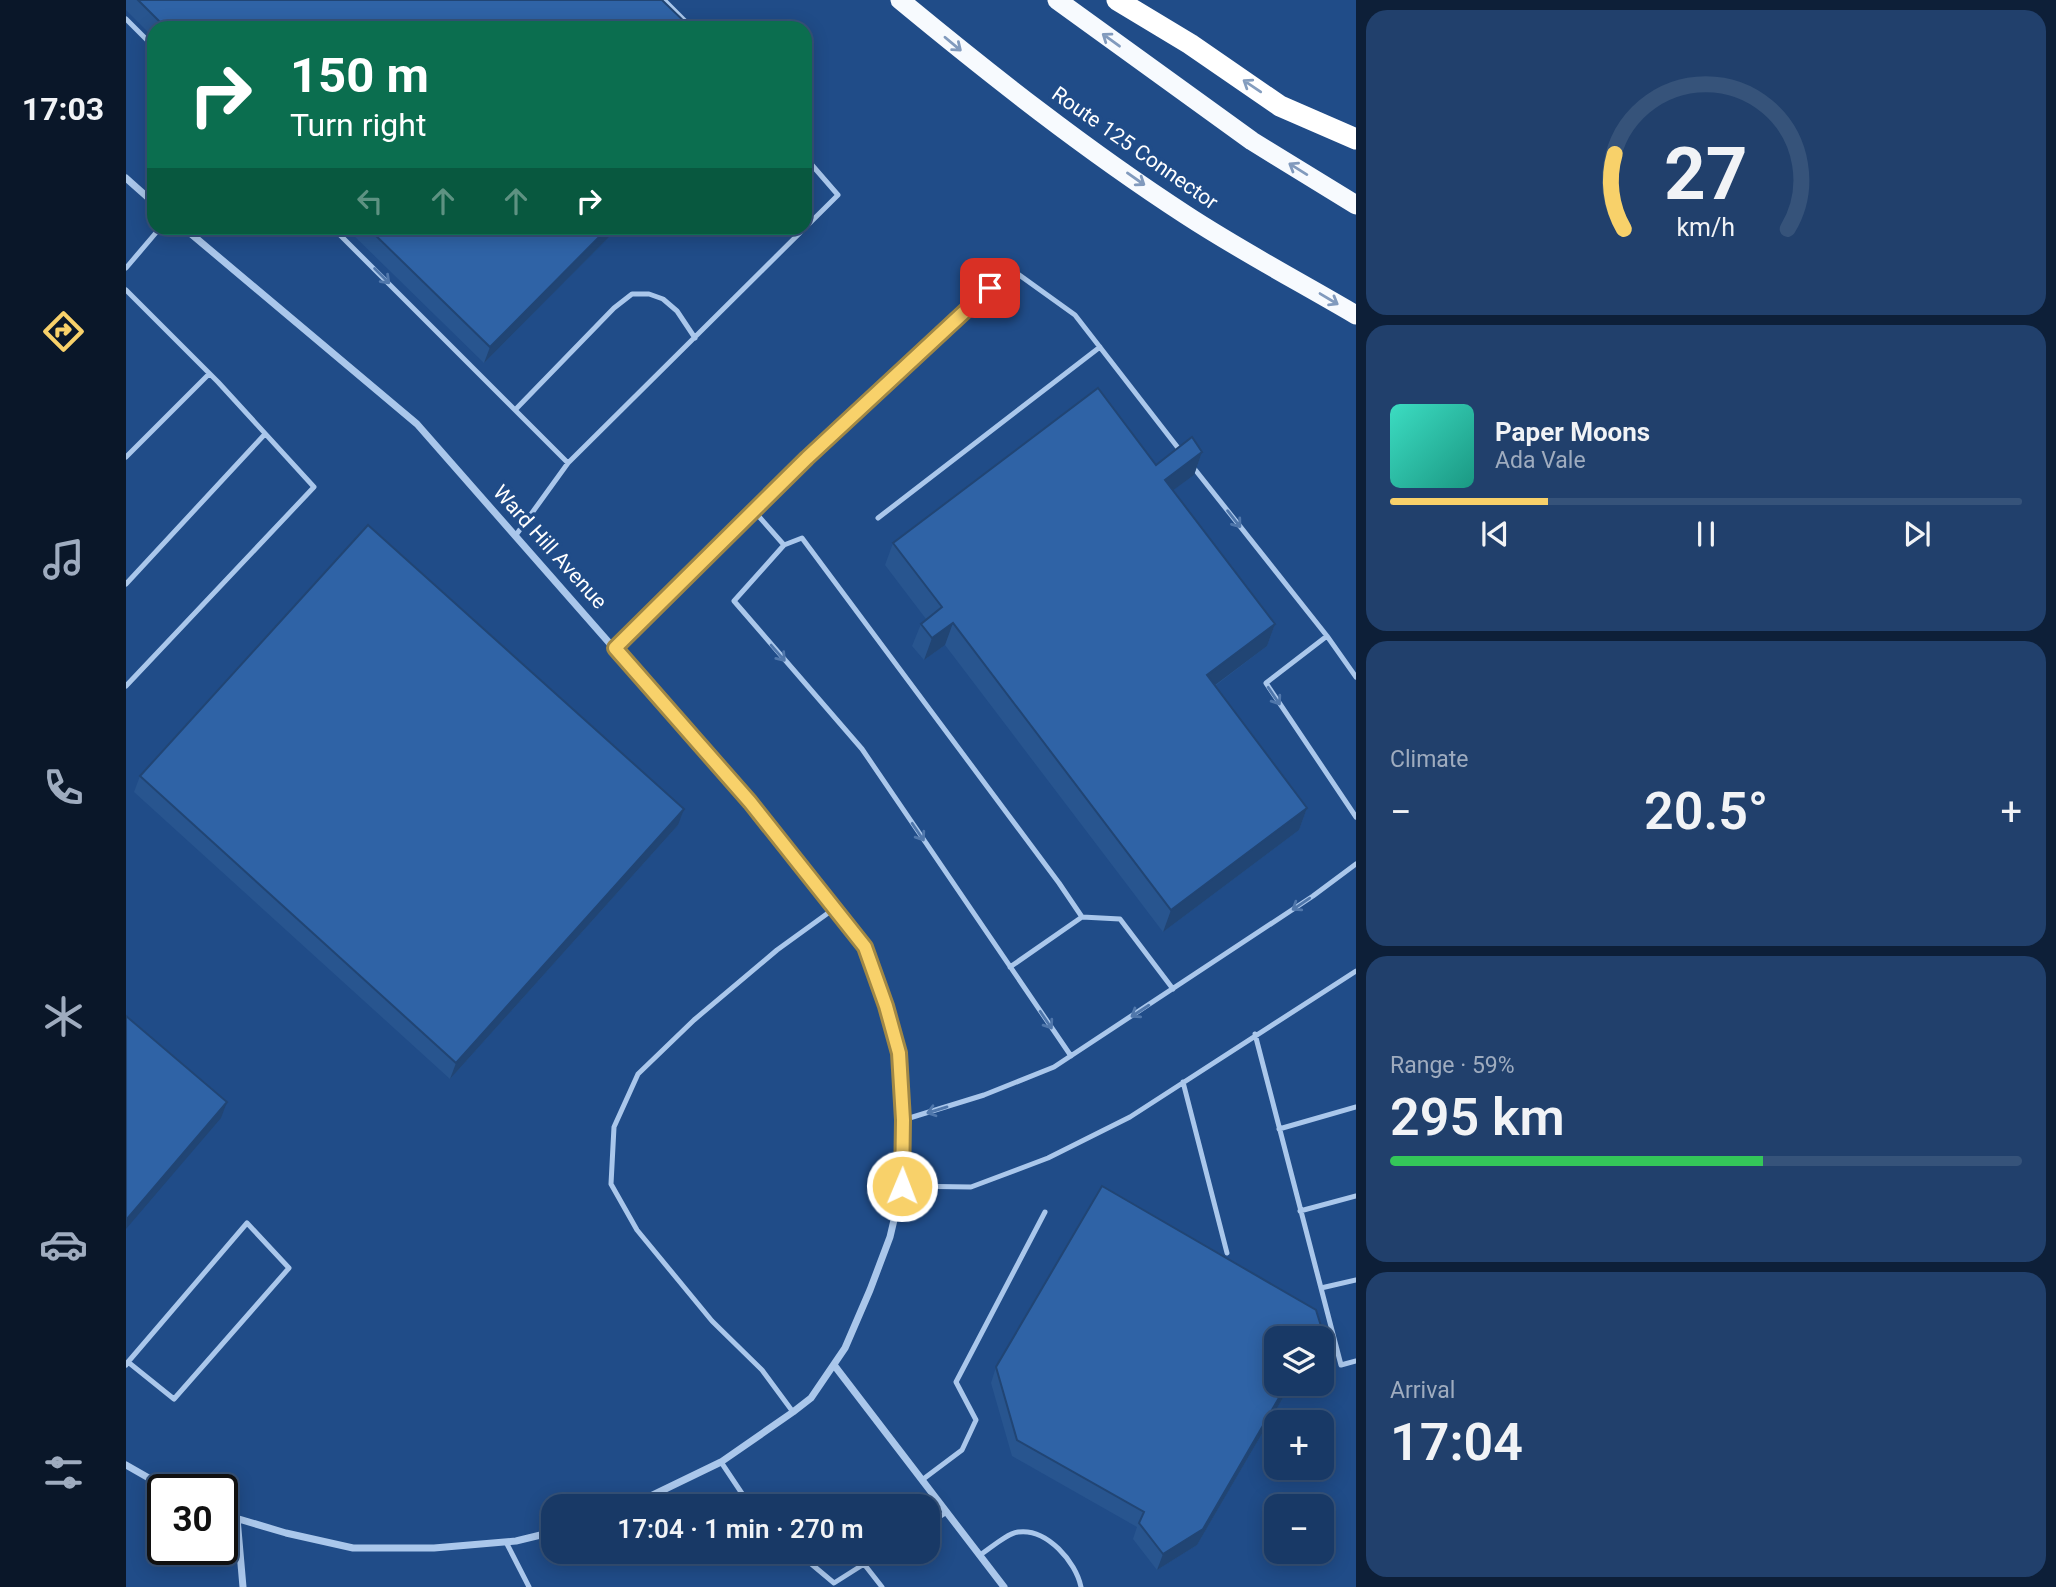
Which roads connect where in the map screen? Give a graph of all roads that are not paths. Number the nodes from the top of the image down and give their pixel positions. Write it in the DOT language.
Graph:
graph roads {
  1 [pos="664,0"];
  2 [pos="900,0"];
  3 [pos="1057,0"];
  4 [pos="1117,0"];
  5 [pos="126,19"];
  6 [pos="685,21"];
  7 [pos="147,40"];
  8 [pos="1356,139"];
  9 [pos="812,165"];
  10 [pos="126,178"];
  11 [pos="147,196"];
  12 [pos="1356,205"];
  13 [pos="812,221"];
  14 [pos="154,235"];
  15 [pos="192,235"];
  16 [pos="340,235"];
  17 [pos="798,235"];
  18 [pos="126,268"];
  19 [pos="126,290"];
  20 [pos="1356,316"];
  21 [pos="695,338"];
  22 [pos="1100,347"];
  23 [pos="209,373"];
  24 [pos="515,410"];
  25 [pos="265,434"];
  26 [pos="1184,455"];
  27 [pos="126,457"];
  28 [pos="568,463"];
  29 [pos="1192,466"];
  30 [pos="755,512"];
  31 [pos="878,518"];
  32 [pos="516,535"];
  33 [pos="784,545"];
  34 [pos="126,584"];
  35 [pos="1327,636"];
  36 [pos="615,648"];
  37 [pos="1356,677"];
  38 [pos="126,686"];
  39 [pos="1356,817"];
  40 [pos="1356,864"];
  41 [pos="835,908"];
  42 [pos="1082,917"];
  43 [pos="1010,967"];
  44 [pos="1356,971"];
  45 [pos="1172,989"];
  46 [pos="1255,1034"];
  47 [pos="1071,1056"];
  48 [pos="1183,1082"];
  49 [pos="1356,1107"];
  50 [pos="903,1120"];
  51 [pos="1279,1129"];
  52 [pos="902,1186"];
  53 [pos="1356,1196"];
  54 [pos="1300,1211"];
  55 [pos="1045,1212"];
  56 [pos="1227,1253"];
  57 [pos="1356,1280"];
  58 [pos="1321,1289"];
  59 [pos="1356,1361"];
  60 [pos="127,1364"];
  61 [pos="834,1365"];
  62 [pos="793,1412"];
  63 [pos="721,1462"];
  64 [pos="126,1465"];
  65 [pos="147,1477"];
  66 [pos="922,1480"];
  67 [pos="655,1494"];
  68 [pos="742,1494"];
  69 [pos="947,1512"];
  70 [pos="940,1516"];
  71 [pos="238,1518"];
  72 [pos="238,1530"];
  73 [pos="541,1535"];
  74 [pos="506,1542"];
  75 [pos="980,1555"];
  76 [pos="811,1564"];
  77 [pos="864,1564"];
  78 [pos="243,1587"];
  79 [pos="529,1587"];
  80 [pos="882,1587"];
  81 [pos="1004,1587"];
  82 [pos="1081,1587"];
  1 -- 6 [label="lane"];
  2 -- 20 [label="highway, Route 125 Connector, one-way"];
  12 -- 3 [label="highway, one-way"];
  8 -- 4 [label="highway, one-way"];
  5 -- 7 [label="lane"];
  9 -- 13 [label="lane"];
  10 -- 11 [label="street"];
  14 -- 18 [label="lane"];
  15 -- 32 [label="street, Ward Hill Avenue"];
  16 -- 24 [label="lane, one-way"];
  17 -- 21 [label="lane"];
  19 -- 23 [label="lane"];
  21 -- 24 [label="lane"];
  21 -- 28 [label="lane"];
  22 -- 26 [label="lane"];
  22 -- 30 [label="lane"];
  22 -- 31 [label="lane"];
  23 -- 25 [label="lane"];
  23 -- 27 [label="lane"];
  24 -- 28 [label="lane"];
  25 -- 34 [label="lane"];
  25 -- 38 [label="lane"];
  28 -- 32 [label="lane"];
  29 -- 35 [label="lane, one-way"];
  30 -- 33 [label="lane"];
  30 -- 36 [label="lane"];
  32 -- 36 [label="street, Ward Hill Avenue"];
  33 -- 42 [label="lane"];
  33 -- 43 [label="lane, one-way"];
  35 -- 37 [label="lane"];
  35 -- 39 [label="lane, one-way"];
  36 -- 41 [label="street, Ward Hill Avenue"];
  40 -- 45 [label="lane, one-way"];
  41 -- 50 [label="street, Ward Hill Avenue"];
  41 -- 62 [label="lane"];
  42 -- 43 [label="lane"];
  42 -- 45 [label="lane"];
  43 -- 47 [label="lane, one-way"];
  44 -- 46 [label="lane"];
  45 -- 47 [label="lane, one-way"];
  46 -- 48 [label="lane"];
  46 -- 51 [label="lane"];
  47 -- 50 [label="lane, one-way"];
  48 -- 52 [label="lane"];
  48 -- 56 [label="lane"];
  49 -- 51 [label="lane"];
  50 -- 52 [label="street, Ward Hill Avenue"];
  51 -- 54 [label="lane"];
  52 -- 61 [label="street, Ward Hill Avenue"];
  53 -- 54 [label="lane"];
  54 -- 58 [label="lane"];
  55 -- 66 [label="lane"];
  57 -- 58 [label="lane"];
  58 -- 59 [label="lane"];
  60 -- 60 [label="lane"];
  61 -- 62 [label="street, Ward Hill Avenue"];
  61 -- 66 [label="street"];
  62 -- 63 [label="street, Ward Hill Avenue"];
  63 -- 67 [label="street, Ward Hill Avenue"];
  63 -- 68 [label="lane"];
  64 -- 65 [label="street"];
  66 -- 69 [label="street"];
  69 -- 70 [label="lane"];
  69 -- 75 [label="street"];
  71 -- 74 [label="street"];
  72 -- 78 [label="street"];
  73 -- 74 [label="street"];
  74 -- 79 [label="lane"];
  75 -- 81 [label="street"];
  75 -- 82 [label="lane"];
  76 -- 77 [label="lane"];
  77 -- 80 [label="lane"];
}
